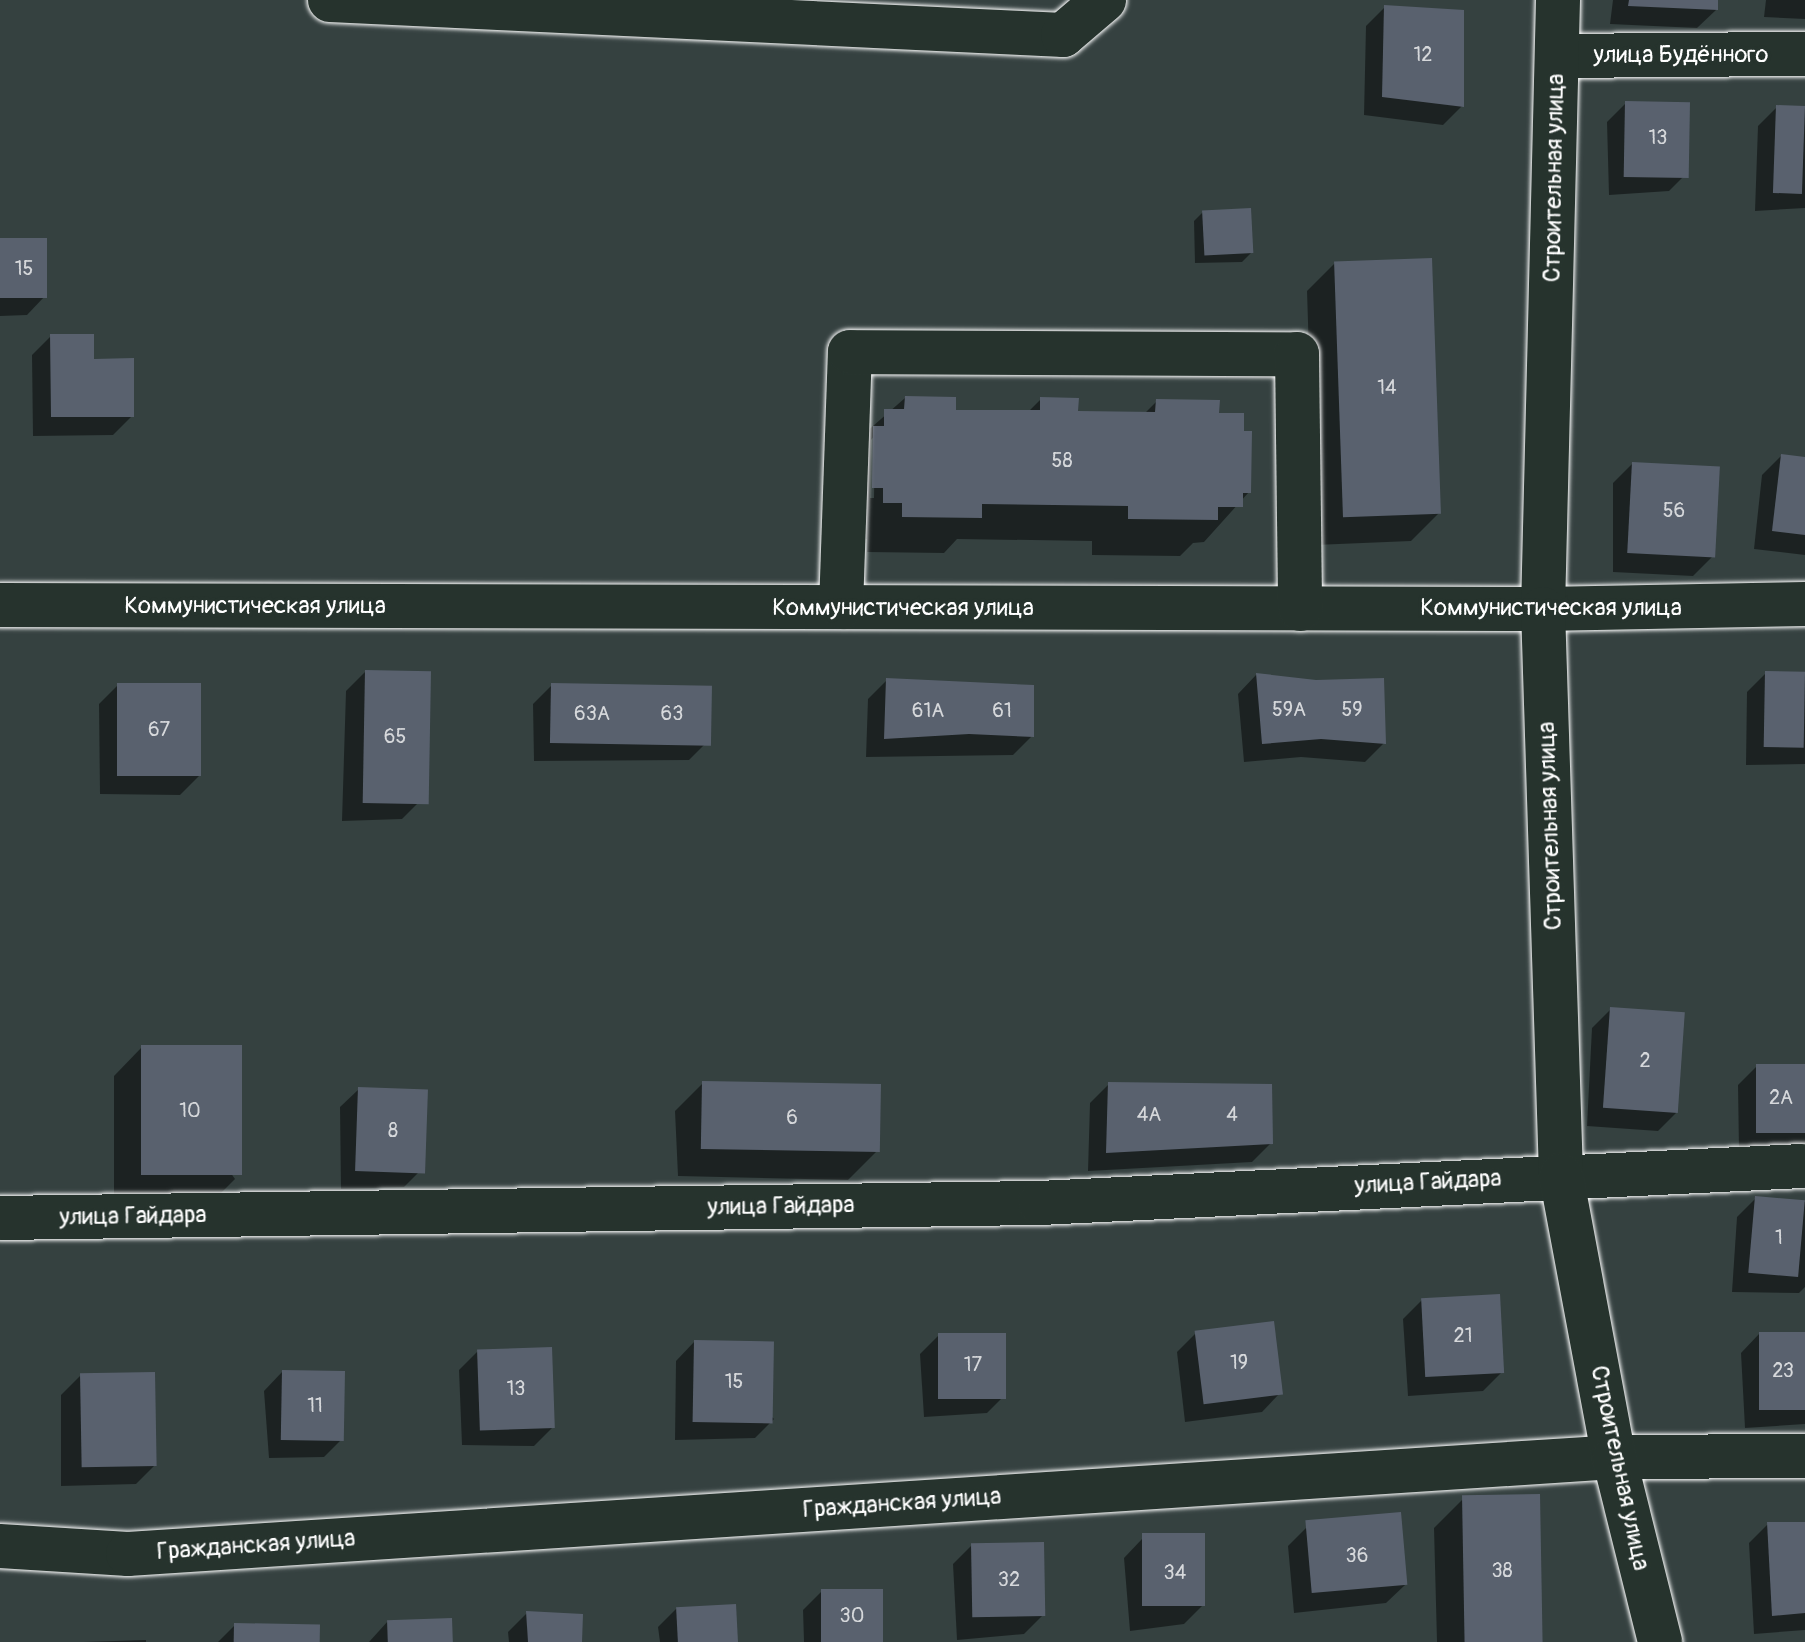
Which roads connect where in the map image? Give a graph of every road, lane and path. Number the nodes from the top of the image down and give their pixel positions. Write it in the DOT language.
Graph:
graph roads {
  1 [pos="330,0"];
  2 [pos="1104,0"];
  3 [pos="1558,0"];
  4 [pos="1805,54"];
  5 [pos="1557,56"];
  6 [pos="1805,604"];
  7 [pos="0,605"];
  8 [pos="841,607"];
  9 [pos="1300,609"];
  10 [pos="1543,609"];
  11 [pos="1803,1166"];
  12 [pos="1561,1175"];
  13 [pos="0,1218"];
  14 [pos="1805,1456"];
  15 [pos="1614,1457"];
  16 [pos="0,1546"];
  17 [pos="1660,1642"];
  1 -- 2 [label="street"];
  3 -- 5 [label="street, Строительная улица"];
  4 -- 5 [label="street, улица Будённого"];
  5 -- 10 [label="street, Строительная улица"];
  6 -- 10 [label="street, Коммунистическая улица"];
  7 -- 8 [label="street, Коммунистическая улица"];
  8 -- 9 [label="street, Коммунистическая улица"];
  8 -- 9 [label="street"];
  9 -- 10 [label="street, Коммунистическая улица"];
  10 -- 12 [label="street, Строительная улица"];
  11 -- 12 [label="street, улица Гайдара"];
  12 -- 13 [label="street, улица Гайдара"];
  12 -- 15 [label="street, Строительная улица"];
  14 -- 15 [label="street, Гражданская улица"];
  15 -- 16 [label="street, Гражданская улица"];
  15 -- 17 [label="street, Строительная улица"];
}
